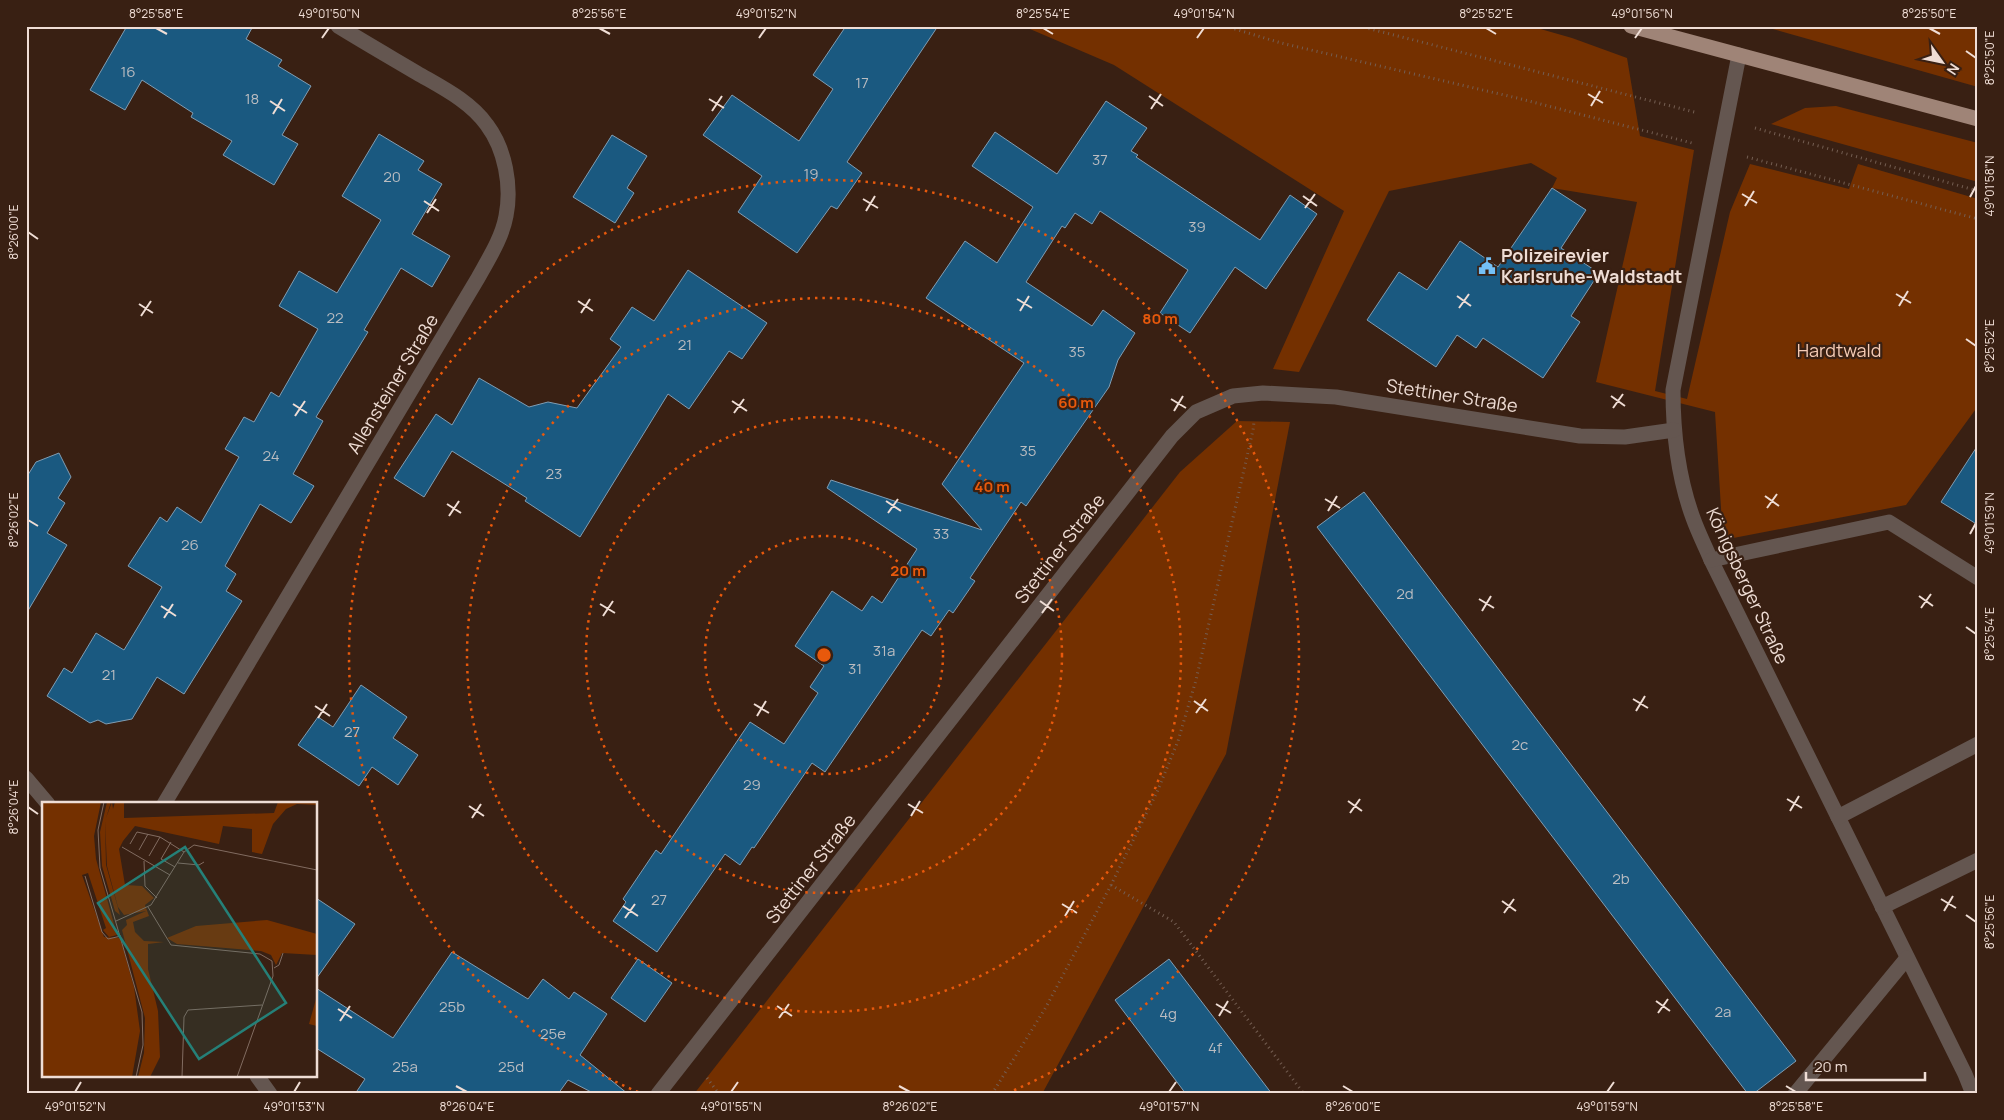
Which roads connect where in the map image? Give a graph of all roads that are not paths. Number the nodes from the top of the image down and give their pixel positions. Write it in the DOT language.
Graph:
graph roads {
  1 [pos="338,26"];
  2 [pos="1632,26"];
  3 [pos="1739,55"];
  4 [pos="1978,119"];
  5 [pos="1674,430"];
  6 [pos="1711,560"];
  7 [pos="1978,578"];
  8 [pos="1978,744"];
  9 [pos="26,778"];
  10 [pos="46,802"];
  11 [pos="165,802"];
  12 [pos="1838,817"];
  13 [pos="1978,860"];
  14 [pos="1882,906"];
  15 [pos="1908,958"];
  16 [pos="1971,1072"];
  17 [pos="258,1078"];
  18 [pos="270,1094"];
  19 [pos="658,1094"];
  20 [pos="1795,1094"];
  21 [pos="1973,1094"];
  1 -- 11 [label="street, Allensteiner Straße"];
  2 -- 3 [label="main road"];
  3 -- 4 [label="main road"];
  3 -- 5 [label="street, Königsberger Straße"];
  5 -- 6 [label="street, Königsberger Straße"];
  5 -- 19 [label="street, Stettiner Straße"];
  6 -- 7 [label="street"];
  6 -- 12 [label="street, Königsberger Straße"];
  8 -- 12 [label="street"];
  9 -- 10 [label="street"];
  12 -- 14 [label="street, Königsberger Straße"];
  13 -- 14 [label="street"];
  14 -- 15 [label="street, Königsberger Straße"];
  15 -- 16 [label="street, Königsberger Straße"];
  15 -- 20 [label="street"];
  16 -- 21 [label="street, Königsberger Straße"];
  17 -- 18 [label="street"];
}
